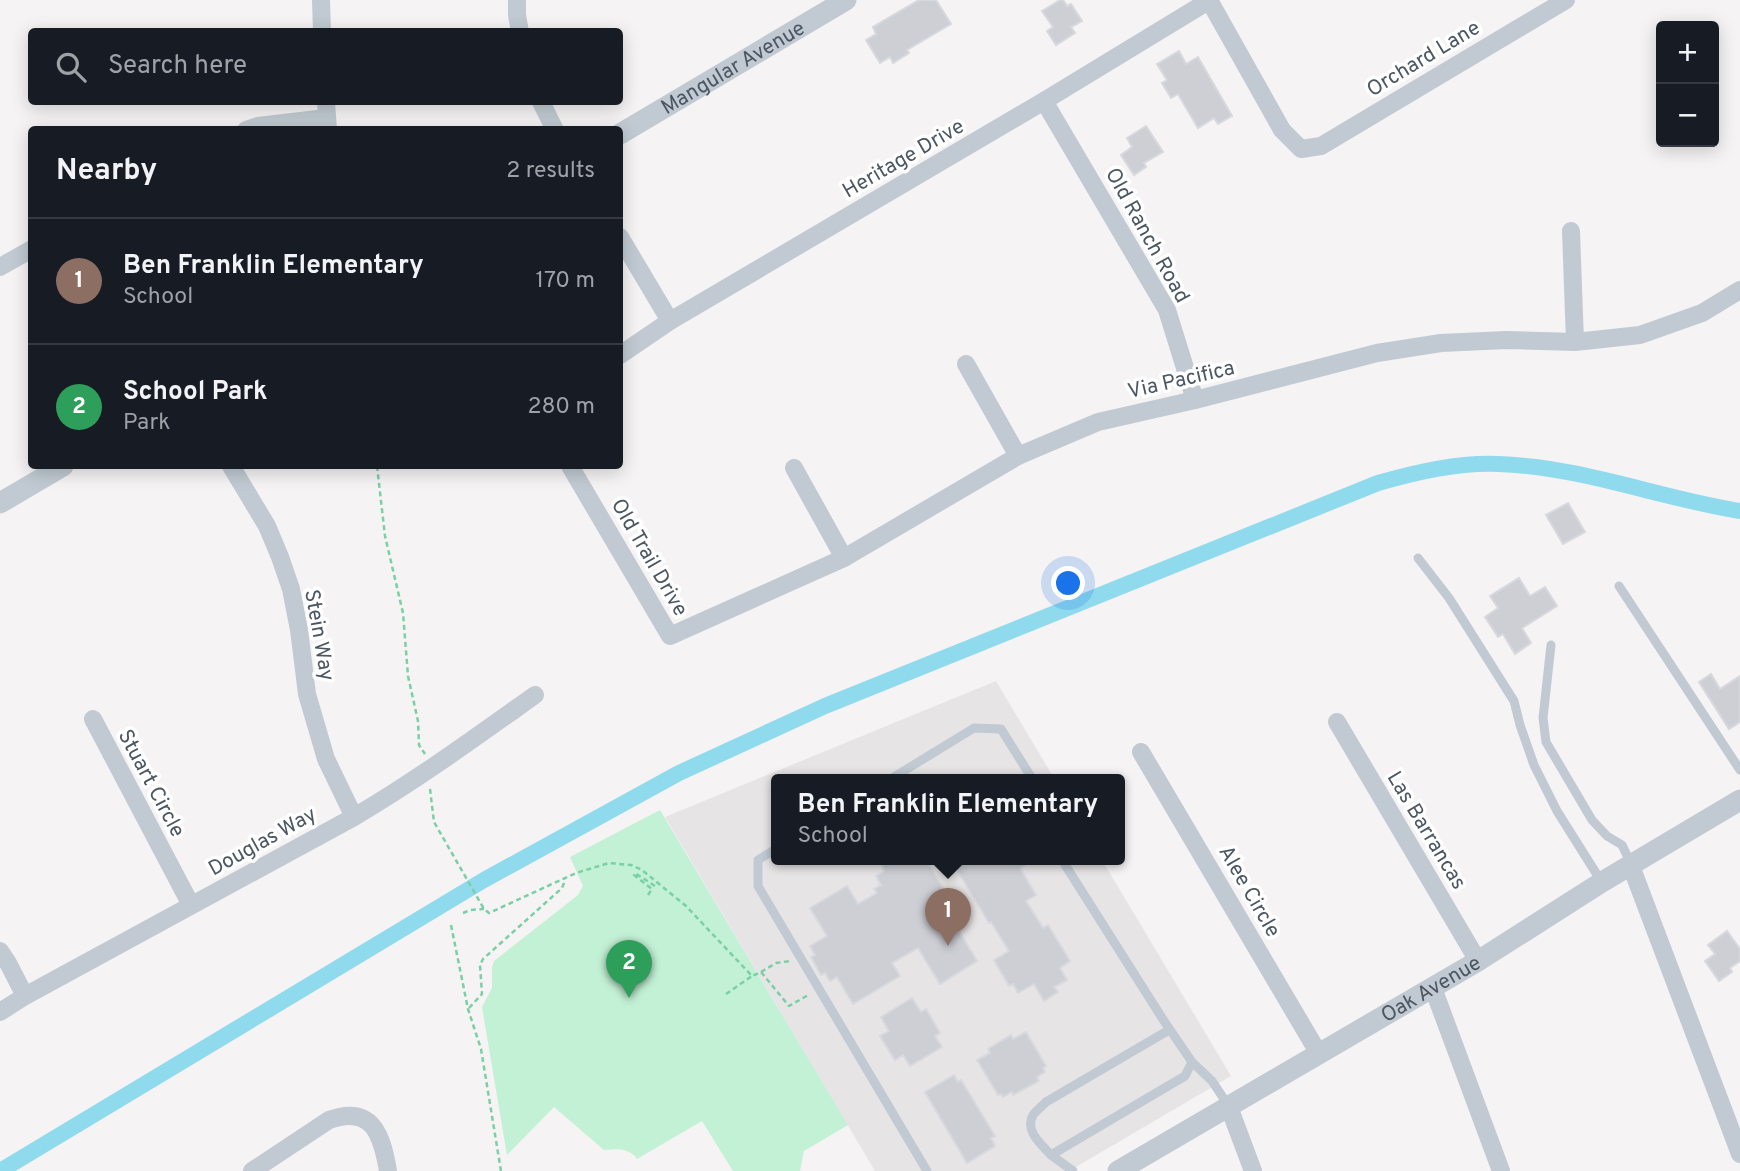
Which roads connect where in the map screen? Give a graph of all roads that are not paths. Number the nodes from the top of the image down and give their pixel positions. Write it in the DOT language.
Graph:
graph roads {
  1 [pos="321,0"];
  2 [pos="517,0"];
  3 [pos="846,0"];
  4 [pos="1209,0"];
  5 [pos="1566,0"];
  6 [pos="322,28"];
  7 [pos="519,28"];
  8 [pos="1044,101"];
  9 [pos="542,105"];
  10 [pos="326,116"];
  11 [pos="258,126"];
  12 [pos="553,126"];
  13 [pos="623,132"];
  14 [pos="1571,230"];
  15 [pos="623,242"];
  16 [pos="28,251"];
  17 [pos="0,267"];
  18 [pos="1740,290"];
  19 [pos="670,321"];
  20 [pos="1575,342"];
  21 [pos="623,353"];
  22 [pos="966,364"];
  23 [pos="1195,400"];
  24 [pos="1018,456"];
  25 [pos="794,468"];
  26 [pos="58,469"];
  27 [pos="233,469"];
  28 [pos="572,469"];
  29 [pos="0,503"];
  30 [pos="844,558"];
  31 [pos="1418,558"];
  32 [pos="1619,586"];
  33 [pos="670,636"];
  34 [pos="1551,645"];
  35 [pos="536,695"];
  36 [pos="93,719"];
  37 [pos="1337,722"];
  38 [pos="1141,752"];
  39 [pos="1740,771"];
  40 [pos="899,774"];
  41 [pos="1028,774"];
  42 [pos="1740,800"];
  43 [pos="354,817"];
  44 [pos="771,852"];
  45 [pos="1065,865"];
  46 [pos="1632,866"];
  47 [pos="1602,882"];
  48 [pos="191,905"];
  49 [pos="0,951"];
  50 [pos="1478,961"];
  51 [pos="1433,988"];
  52 [pos="25,996"];
  53 [pos="0,1012"];
  54 [pos="1170,1030"];
  55 [pos="1319,1054"];
  56 [pos="1192,1062"];
  57 [pos="1229,1107"];
  58 [pos="1740,1154"];
  59 [pos="1051,1155"];
  60 [pos="251,1171"];
  61 [pos="388,1171"];
  62 [pos="926,1171"];
  63 [pos="1073,1171"];
  64 [pos="1118,1171"];
  65 [pos="1253,1171"];
  66 [pos="1501,1171"];
  1 -- 6 [label="street"];
  2 -- 7 [label="street"];
  3 -- 13 [label="street, Mangular Avenue"];
  4 -- 5 [label="street, Orchard Lane"];
  4 -- 8 [label="street, Heritage Drive"];
  8 -- 19 [label="street, Heritage Drive"];
  8 -- 23 [label="street, Old Ranch Road"];
  9 -- 12 [label="street"];
  10 -- 11 [label="street"];
  14 -- 20 [label="street"];
  15 -- 19 [label="street"];
  16 -- 17 [label="street"];
  18 -- 20 [label="street, Via Pacifica"];
  19 -- 21 [label="street, Heritage Drive"];
  20 -- 23 [label="street, Via Pacifica"];
  22 -- 24 [label="street"];
  23 -- 24 [label="street, Via Pacifica"];
  24 -- 30 [label="street, Via Pacifica"];
  25 -- 30 [label="street"];
  26 -- 29 [label="street"];
  27 -- 43 [label="street, Stein Way"];
  28 -- 33 [label="street, Old Trail Drive"];
  30 -- 33 [label="street, Via Pacifica"];
  31 -- 47 [label="lane"];
  32 -- 39 [label="lane"];
  34 -- 46 [label="lane"];
  35 -- 43 [label="street, Douglas Way"];
  36 -- 48 [label="street, Stuart Circle"];
  37 -- 50 [label="street, Las Barrancas"];
  38 -- 55 [label="street, Alee Circle"];
  40 -- 41 [label="lane"];
  42 -- 46 [label="street, Oak Avenue"];
  43 -- 48 [label="street, Douglas Way"];
  44 -- 62 [label="lane"];
  45 -- 54 [label="lane"];
  46 -- 47 [label="street, Oak Avenue"];
  46 -- 58 [label="street"];
  47 -- 50 [label="street, Oak Avenue"];
  48 -- 52 [label="street, Douglas Way"];
  49 -- 52 [label="street"];
  50 -- 51 [label="street, Oak Avenue"];
  51 -- 55 [label="street, Oak Avenue"];
  51 -- 66 [label="street"];
  52 -- 53 [label="street, Douglas Way"];
  54 -- 56 [label="lane"];
  54 -- 59 [label="lane"];
  55 -- 57 [label="street, Oak Avenue"];
  56 -- 57 [label="lane"];
  56 -- 59 [label="lane"];
  57 -- 64 [label="street, Oak Avenue"];
  57 -- 65 [label="street"];
  59 -- 63 [label="lane"];
  60 -- 61 [label="street"];
}
